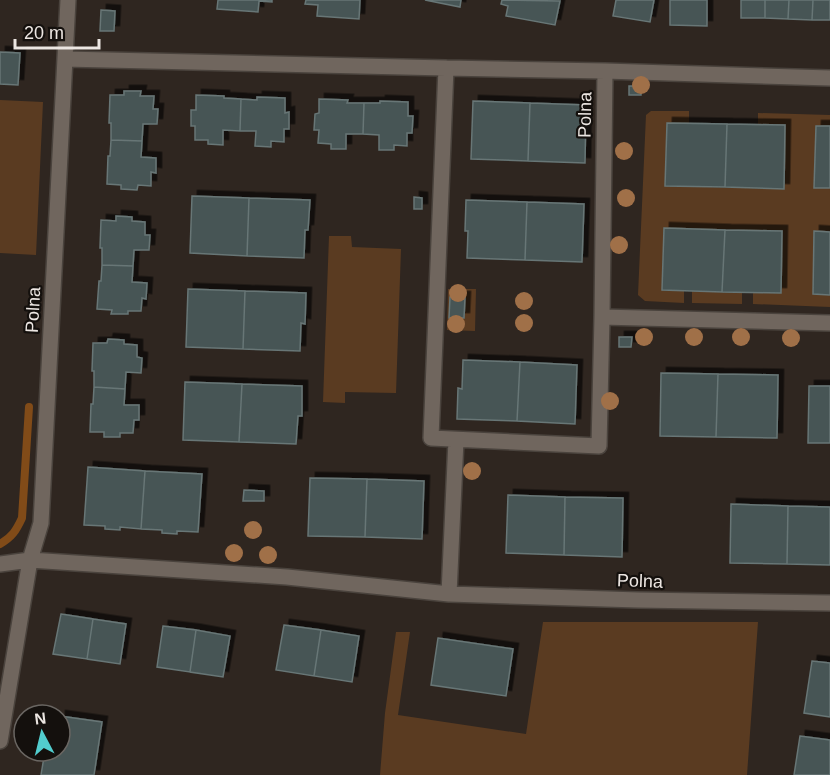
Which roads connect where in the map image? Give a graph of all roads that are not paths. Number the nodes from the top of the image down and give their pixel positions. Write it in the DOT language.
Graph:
graph roads {
  1 [pos="68,0"];
  2 [pos="65,59"];
  3 [pos="446,68"];
  4 [pos="605,71"];
  5 [pos="830,78"];
  6 [pos="602,317"];
  7 [pos="830,323"];
  8 [pos="456,440"];
  9 [pos="30,561"];
  10 [pos="0,564"];
  11 [pos="449,594"];
  12 [pos="830,603"];
  13 [pos="0,741"];
  1 -- 2 [label="street, Polna"];
  2 -- 3 [label="street, Polna"];
  2 -- 9 [label="street, Polna"];
  3 -- 4 [label="street, Polna"];
  3 -- 8 [label="street, Polna"];
  4 -- 5 [label="street"];
  4 -- 6 [label="street, Polna"];
  6 -- 7 [label="street"];
  6 -- 8 [label="street, Polna"];
  8 -- 11 [label="street"];
  9 -- 10 [label="street, Polna"];
  9 -- 11 [label="street, Polna"];
  9 -- 13 [label="street, Polna"];
  11 -- 12 [label="street, Polna"];
}
